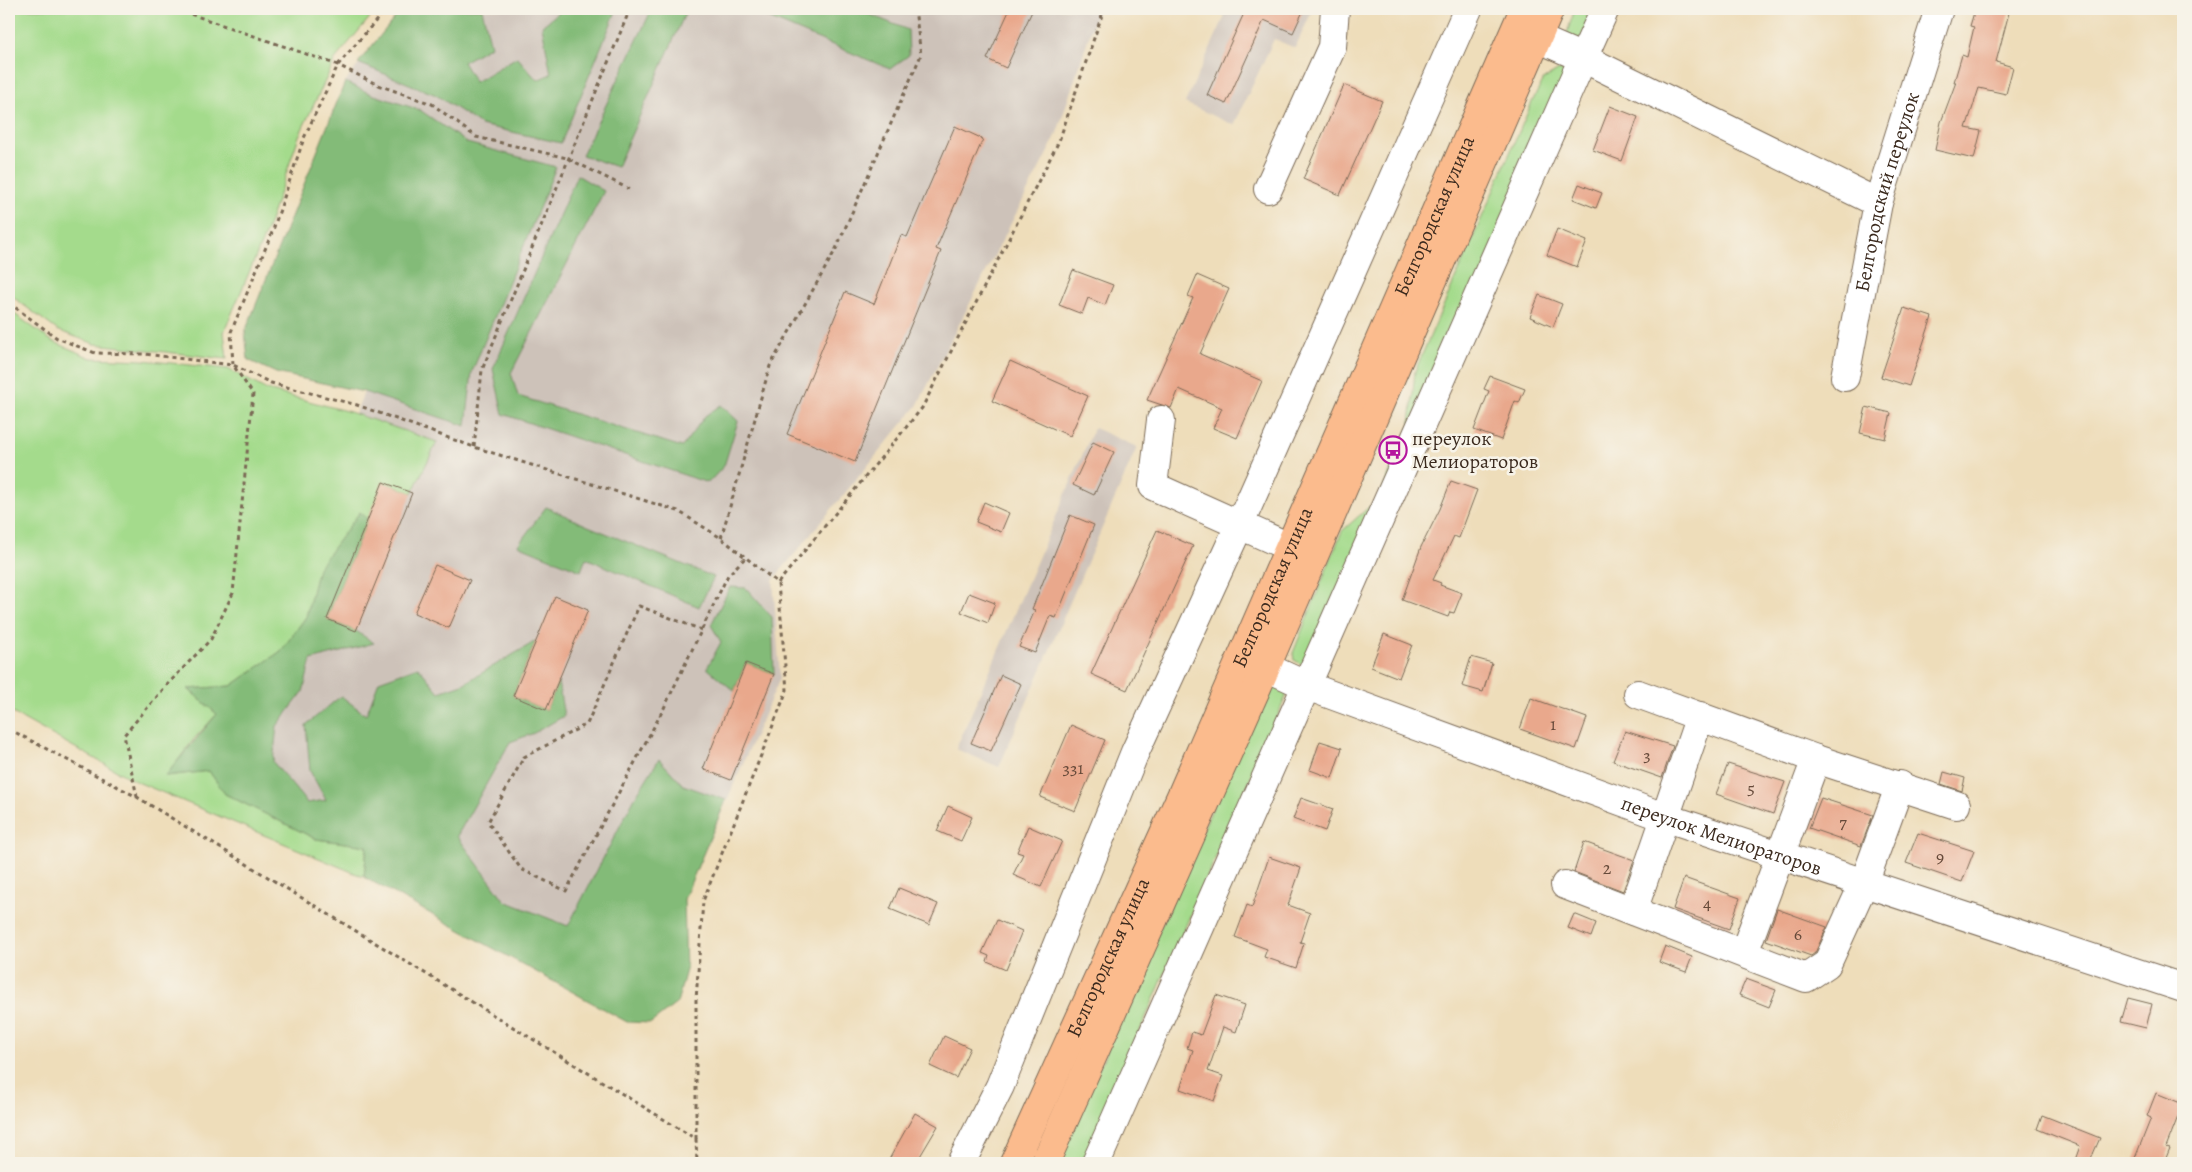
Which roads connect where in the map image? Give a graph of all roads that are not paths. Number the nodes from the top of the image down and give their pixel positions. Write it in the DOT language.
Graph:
graph roads {
  1 [pos="1335,9"];
  2 [pos="1468,9"];
  3 [pos="1524,9"];
  4 [pos="1550,9"];
  5 [pos="1605,9"];
  6 [pos="1939,9"];
  7 [pos="1537,38"];
  8 [pos="1583,58"];
  9 [pos="1268,189"];
  10 [pos="1878,203"];
  11 [pos="1845,377"];
  12 [pos="1161,420"];
  13 [pos="1239,526"];
  14 [pos="1289,547"];
  15 [pos="1266,667"];
  16 [pos="1307,686"];
  17 [pos="1638,694"];
  18 [pos="1700,716"];
  19 [pos="1816,758"];
  20 [pos="1900,785"];
  21 [pos="1956,805"];
  22 [pos="1664,817"];
  23 [pos="1780,856"];
  24 [pos="1864,883"];
  25 [pos="1565,884"];
  26 [pos="1633,911"];
  27 [pos="1744,953"];
  28 [pos="2183,988"];
  29 [pos="960,1163"];
  30 [pos="1014,1163"];
  31 [pos="1045,1163"];
  32 [pos="1096,1163"];
  1 -- 9 [label="street"];
  2 -- 13 [label="street"];
  3 -- 14 [label="main road, Белгородская улица"];
  4 -- 7 [label="main road, Белгородская улица"];
  5 -- 8 [label="street"];
  6 -- 10 [label="street, Белгородский переулок"];
  7 -- 8 [label="street"];
  7 -- 15 [label="main road, Белгородская улица"];
  8 -- 10 [label="street"];
  8 -- 16 [label="street"];
  10 -- 11 [label="street, Белгородский переулок"];
  12 -- 13 [label="street"];
  13 -- 14 [label="street"];
  13 -- 29 [label="street"];
  14 -- 30 [label="main road, Белгородская улица"];
  15 -- 16 [label="street, переулок Мелиораторов"];
  15 -- 31 [label="main road, Белгородская улица"];
  16 -- 22 [label="street, переулок Мелиораторов"];
  16 -- 32 [label="street"];
  17 -- 18 [label="street"];
  18 -- 19 [label="street"];
  18 -- 22 [label="street"];
  19 -- 20 [label="street"];
  19 -- 23 [label="street"];
  20 -- 21 [label="street"];
  20 -- 24 [label="street"];
  22 -- 23 [label="street, переулок Мелиораторов"];
  22 -- 26 [label="street"];
  23 -- 24 [label="street, переулок Мелиораторов"];
  23 -- 27 [label="street"];
  24 -- 27 [label="street"];
  24 -- 28 [label="street, переулок Мелиораторов"];
  25 -- 26 [label="street"];
  26 -- 27 [label="street"];
}
